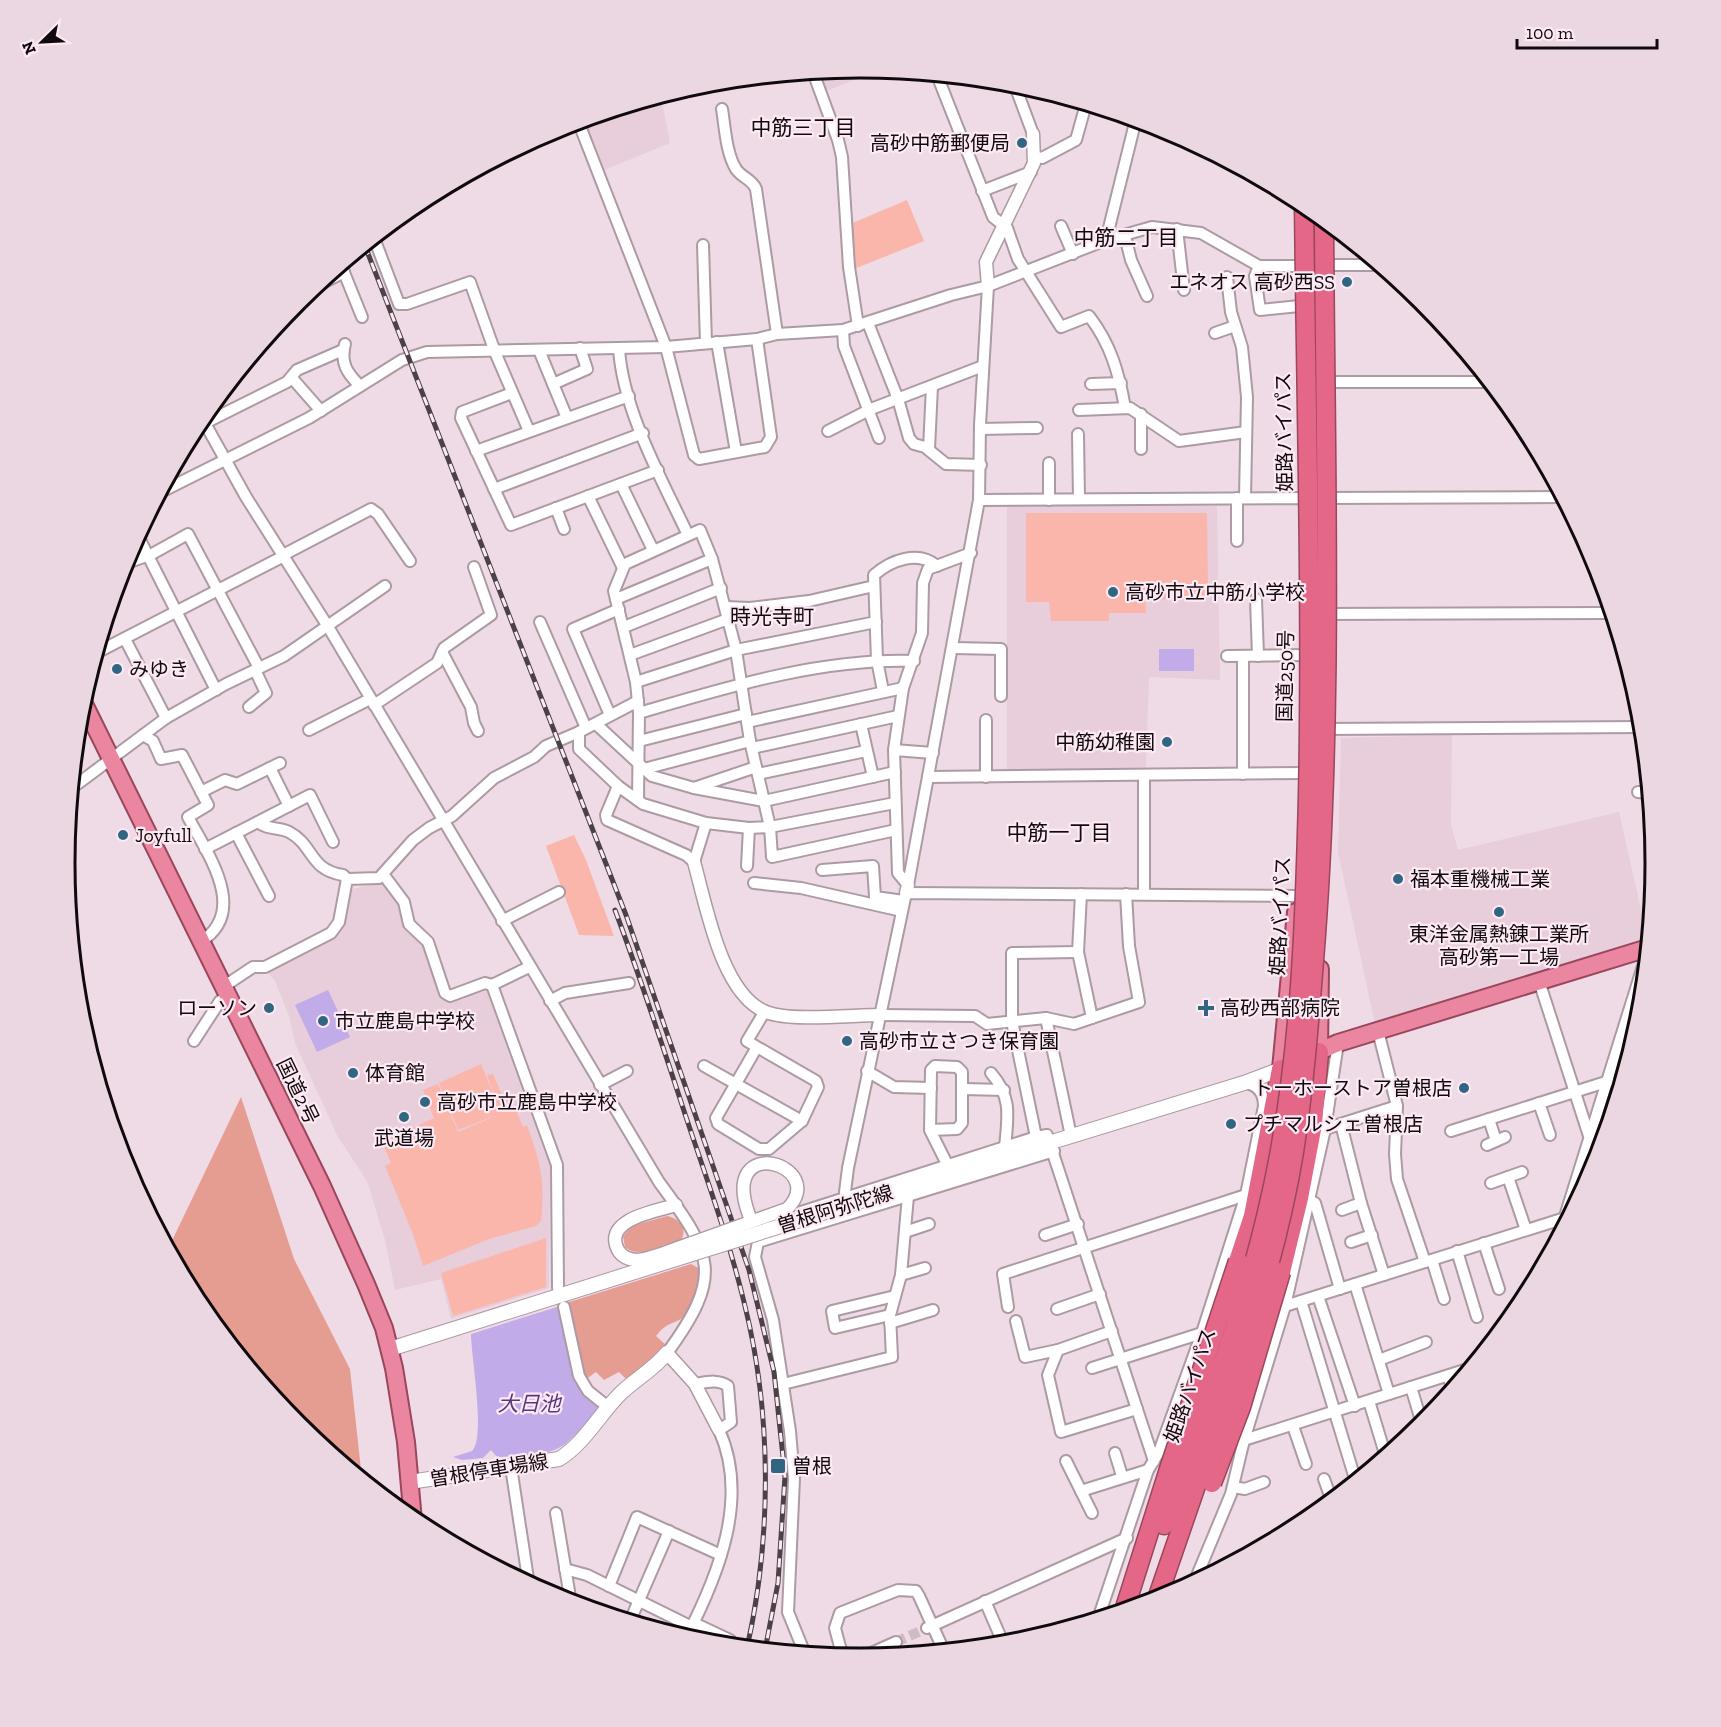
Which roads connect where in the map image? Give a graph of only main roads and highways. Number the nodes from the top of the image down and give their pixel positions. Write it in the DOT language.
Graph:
graph roads {
  1 [pos="1304,215"];
  2 [pos="1309,219"];
  3 [pos="1318,225"];
  4 [pos="1324,229"];
  5 [pos="1314,265"];
  6 [pos="1316,498"];
  7 [pos="89,715"];
  8 [pos="1640,951"];
  9 [pos="1319,1052"];
  10 [pos="1281,1069"];
  11 [pos="390,1350"];
  12 [pos="667,1353"];
  13 [pos="1178,1471"];
  14 [pos="410,1482"];
  15 [pos="412,1508"];
  16 [pos="1161,1589"];
  17 [pos="1132,1600"];
  1 -- 13 [label="highway, 姫路バイパス, bridge"];
  2 -- 5 [label="highway, 国道250号"];
  3 -- 5 [label="highway, 国道250号"];
  4 -- 13 [label="highway, 姫路バイパス, bridge"];
  5 -- 6 [label="highway, 国道250号"];
  5 -- 6 [label="highway, 国道250号"];
  6 -- 9 [label="highway, 国道250号"];
  6 -- 10 [label="highway, 国道250号"];
  7 -- 11 [label="highway, 国道2号"];
  8 -- 9 [label="highway"];
  9 -- 10 [label="highway"];
  9 -- 13 [label="highway, bridge"];
  10 -- 11 [label="main road, 曽根阿弥陀線, bridge"];
  10 -- 13 [label="highway, bridge"];
  11 -- 14 [label="highway, 国道2号"];
  12 -- 14 [label="main road, 曽根停車場線"];
  13 -- 16 [label="highway, 姫路バイパス"];
  13 -- 17 [label="highway"];
  14 -- 15 [label="highway, 国道2号"];
}
